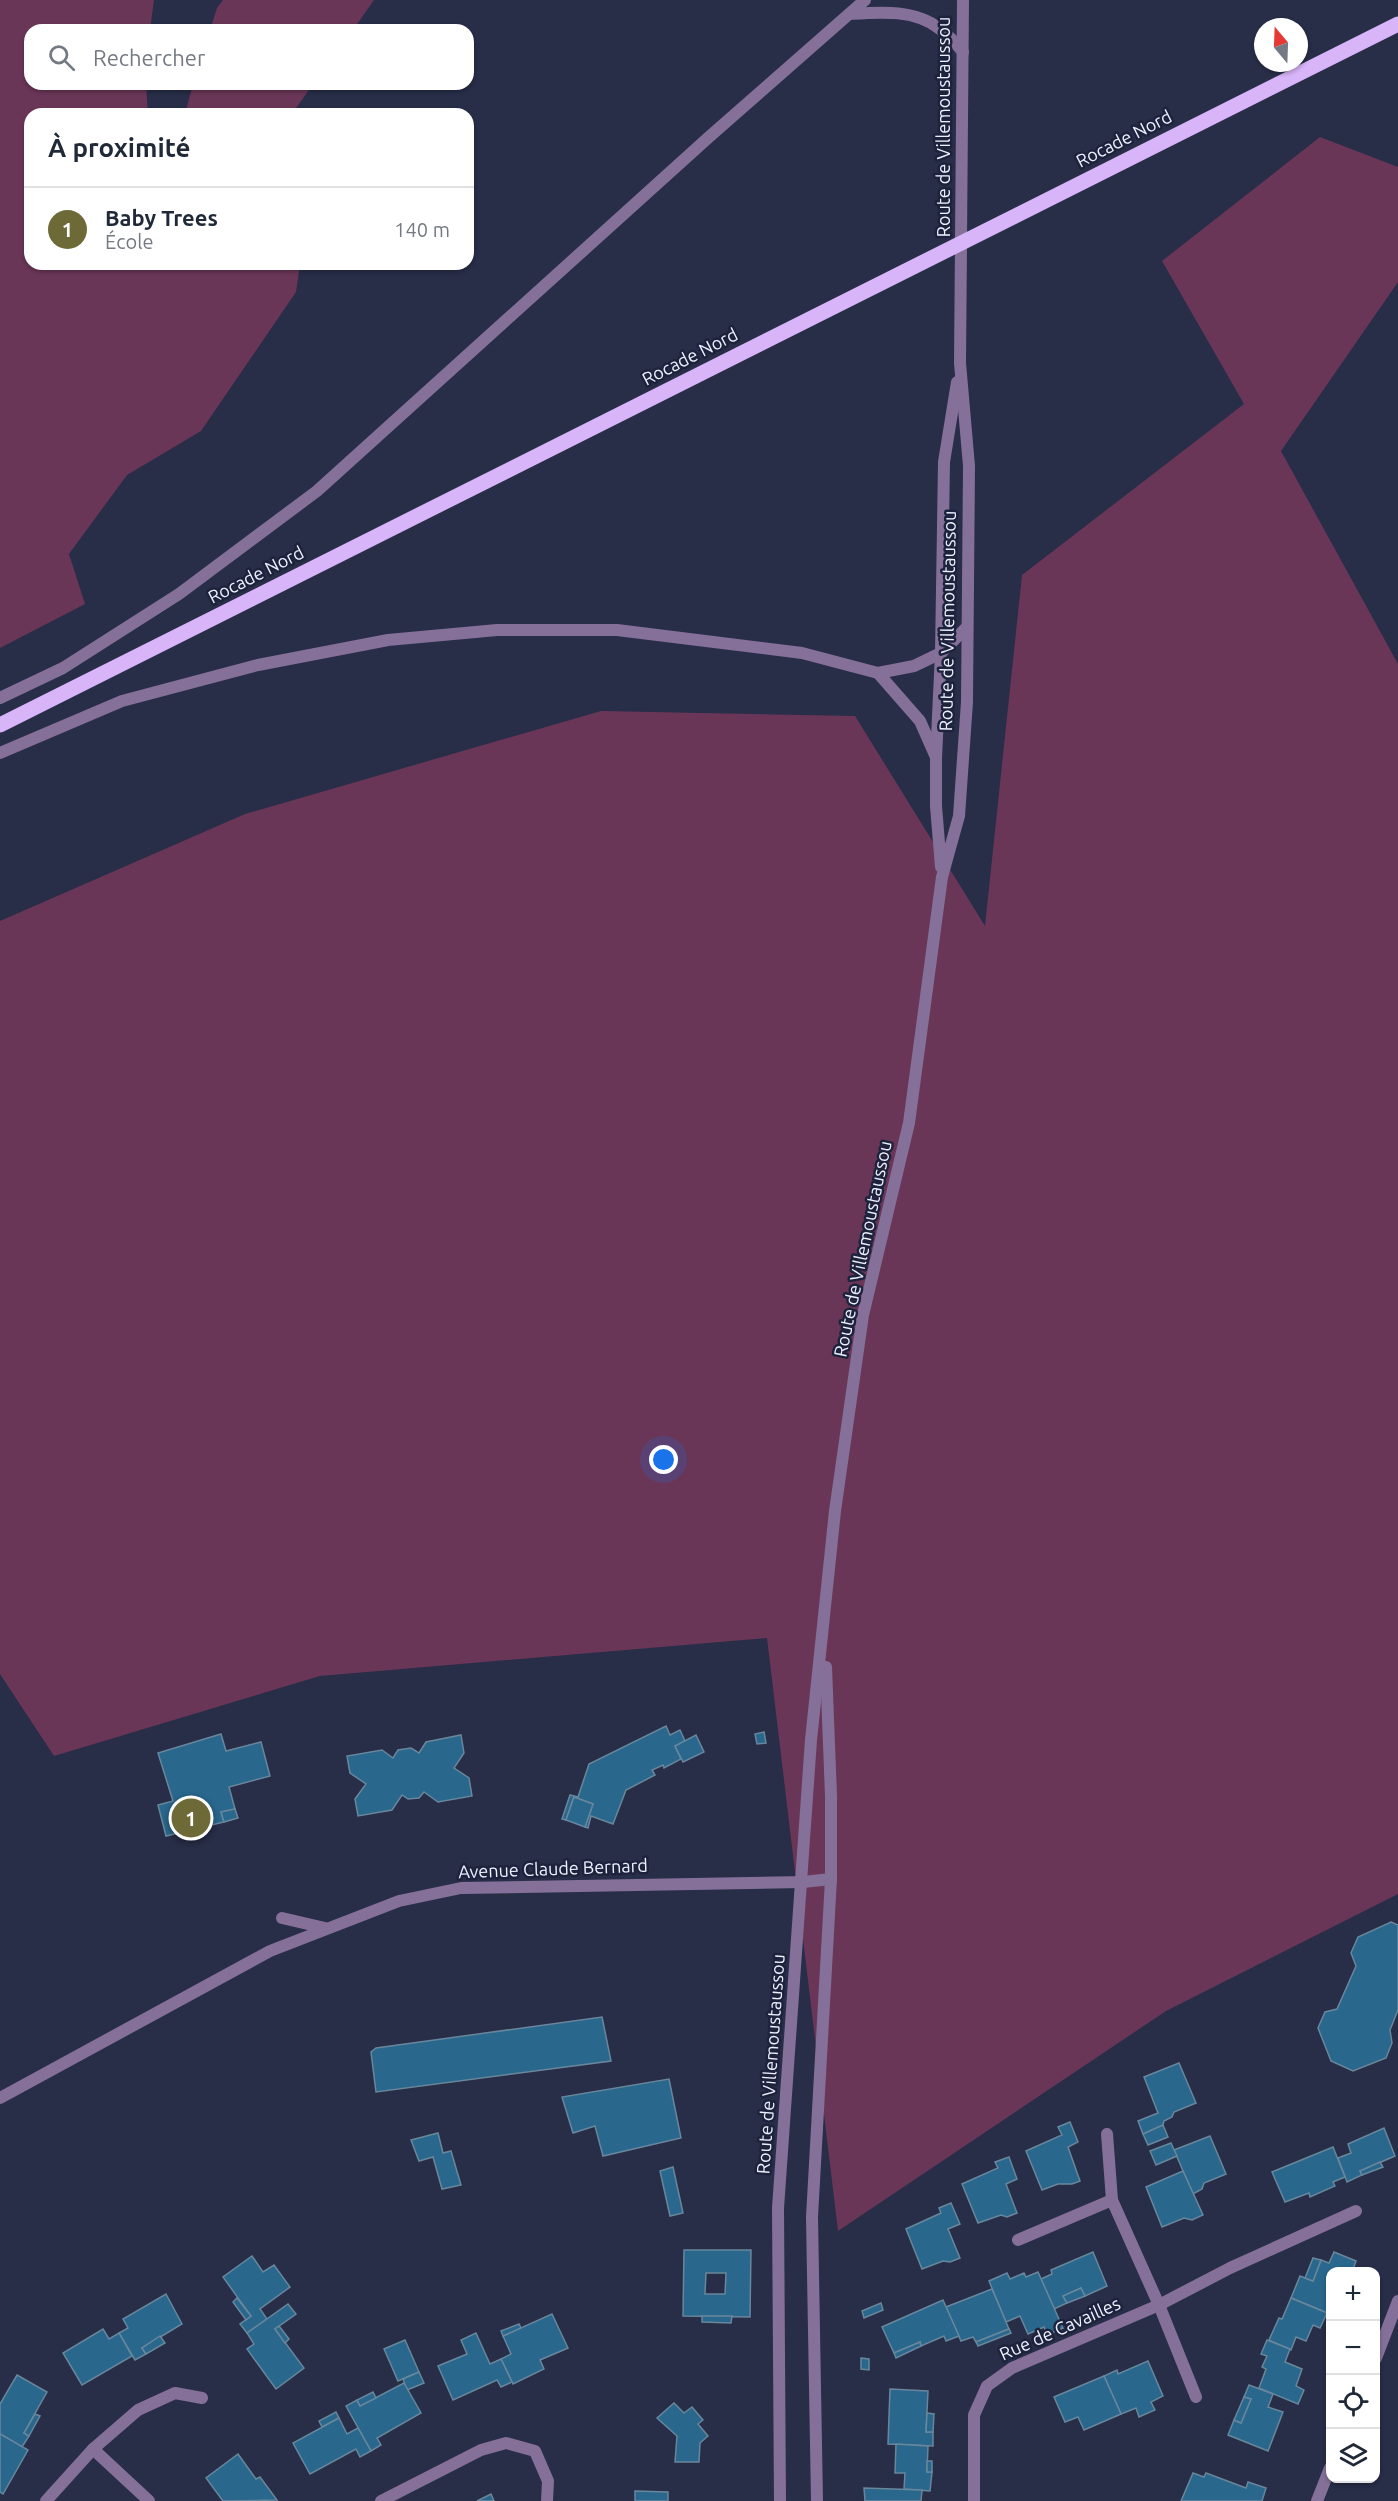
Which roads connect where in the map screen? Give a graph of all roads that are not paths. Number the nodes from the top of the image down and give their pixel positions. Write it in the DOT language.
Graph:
graph roads {
  1 [pos="865,0"];
  2 [pos="963,0"];
  3 [pos="850,14"];
  4 [pos="1398,24"];
  5 [pos="963,52"];
  6 [pos="960,363"];
  7 [pos="967,627"];
  8 [pos="941,653"];
  9 [pos="878,673"];
  10 [pos="0,698"];
  11 [pos="0,726"];
  12 [pos="0,753"];
  13 [pos="936,758"];
  14 [pos="942,877"];
  15 [pos="824,1630"];
  16 [pos="831,1879"];
  17 [pos="803,1882"];
  18 [pos="282,1918"];
  19 [pos="325,1928"];
  20 [pos="0,2098"];
  21 [pos="1107,2134"];
  22 [pos="1112,2200"];
  23 [pos="1356,2211"];
  24 [pos="1018,2240"];
  25 [pos="1398,2301"];
  26 [pos="1159,2305"];
  27 [pos="1394,2316"];
  28 [pos="1380,2349"];
  29 [pos="1196,2397"];
  30 [pos="202,2398"];
  31 [pos="93,2449"];
  32 [pos="1326,2478"];
  33 [pos="46,2501"];
  34 [pos="149,2501"];
  35 [pos="381,2501"];
  36 [pos="547,2501"];
  37 [pos="780,2501"];
  38 [pos="817,2501"];
  39 [pos="974,2501"];
  40 [pos="1317,2501"];
  1 -- 3 [label="street"];
  2 -- 5 [label="street, Route de Villemoustaussou"];
  3 -- 5 [label="street"];
  3 -- 10 [label="street"];
  4 -- 11 [label="main road, Rocade Nord"];
  5 -- 6 [label="street, Route de Villemoustaussou"];
  6 -- 7 [label="street, Route de Villemoustaussou"];
  6 -- 8 [label="street, Route de Villemoustaussou"];
  7 -- 8 [label="street"];
  7 -- 14 [label="street, Route de Villemoustaussou"];
  8 -- 9 [label="street"];
  8 -- 13 [label="street, Route de Villemoustaussou"];
  9 -- 12 [label="street"];
  9 -- 13 [label="street"];
  13 -- 14 [label="street, Route de Villemoustaussou"];
  14 -- 15 [label="street, Route de Villemoustaussou"];
  15 -- 16 [label="street, Route de Villemoustaussou"];
  15 -- 17 [label="street, Route de Villemoustaussou"];
  16 -- 17 [label="street, Avenue Claude Bernard"];
  16 -- 38 [label="street, Route de Villemoustaussou"];
  17 -- 19 [label="street, Avenue Claude Bernard"];
  17 -- 37 [label="street, Route de Villemoustaussou"];
  18 -- 19 [label="street"];
  19 -- 20 [label="street, Avenue Claude Bernard"];
  21 -- 22 [label="street"];
  22 -- 24 [label="street"];
  22 -- 26 [label="street"];
  23 -- 26 [label="street, Rue de Cavailles"];
  25 -- 27 [label="street"];
  26 -- 29 [label="street"];
  26 -- 39 [label="street, Rue de Cavailles"];
  27 -- 28 [label="street"];
  30 -- 31 [label="street"];
  31 -- 33 [label="street"];
  31 -- 34 [label="street"];
  32 -- 40 [label="street"];
  35 -- 36 [label="street"];
}
